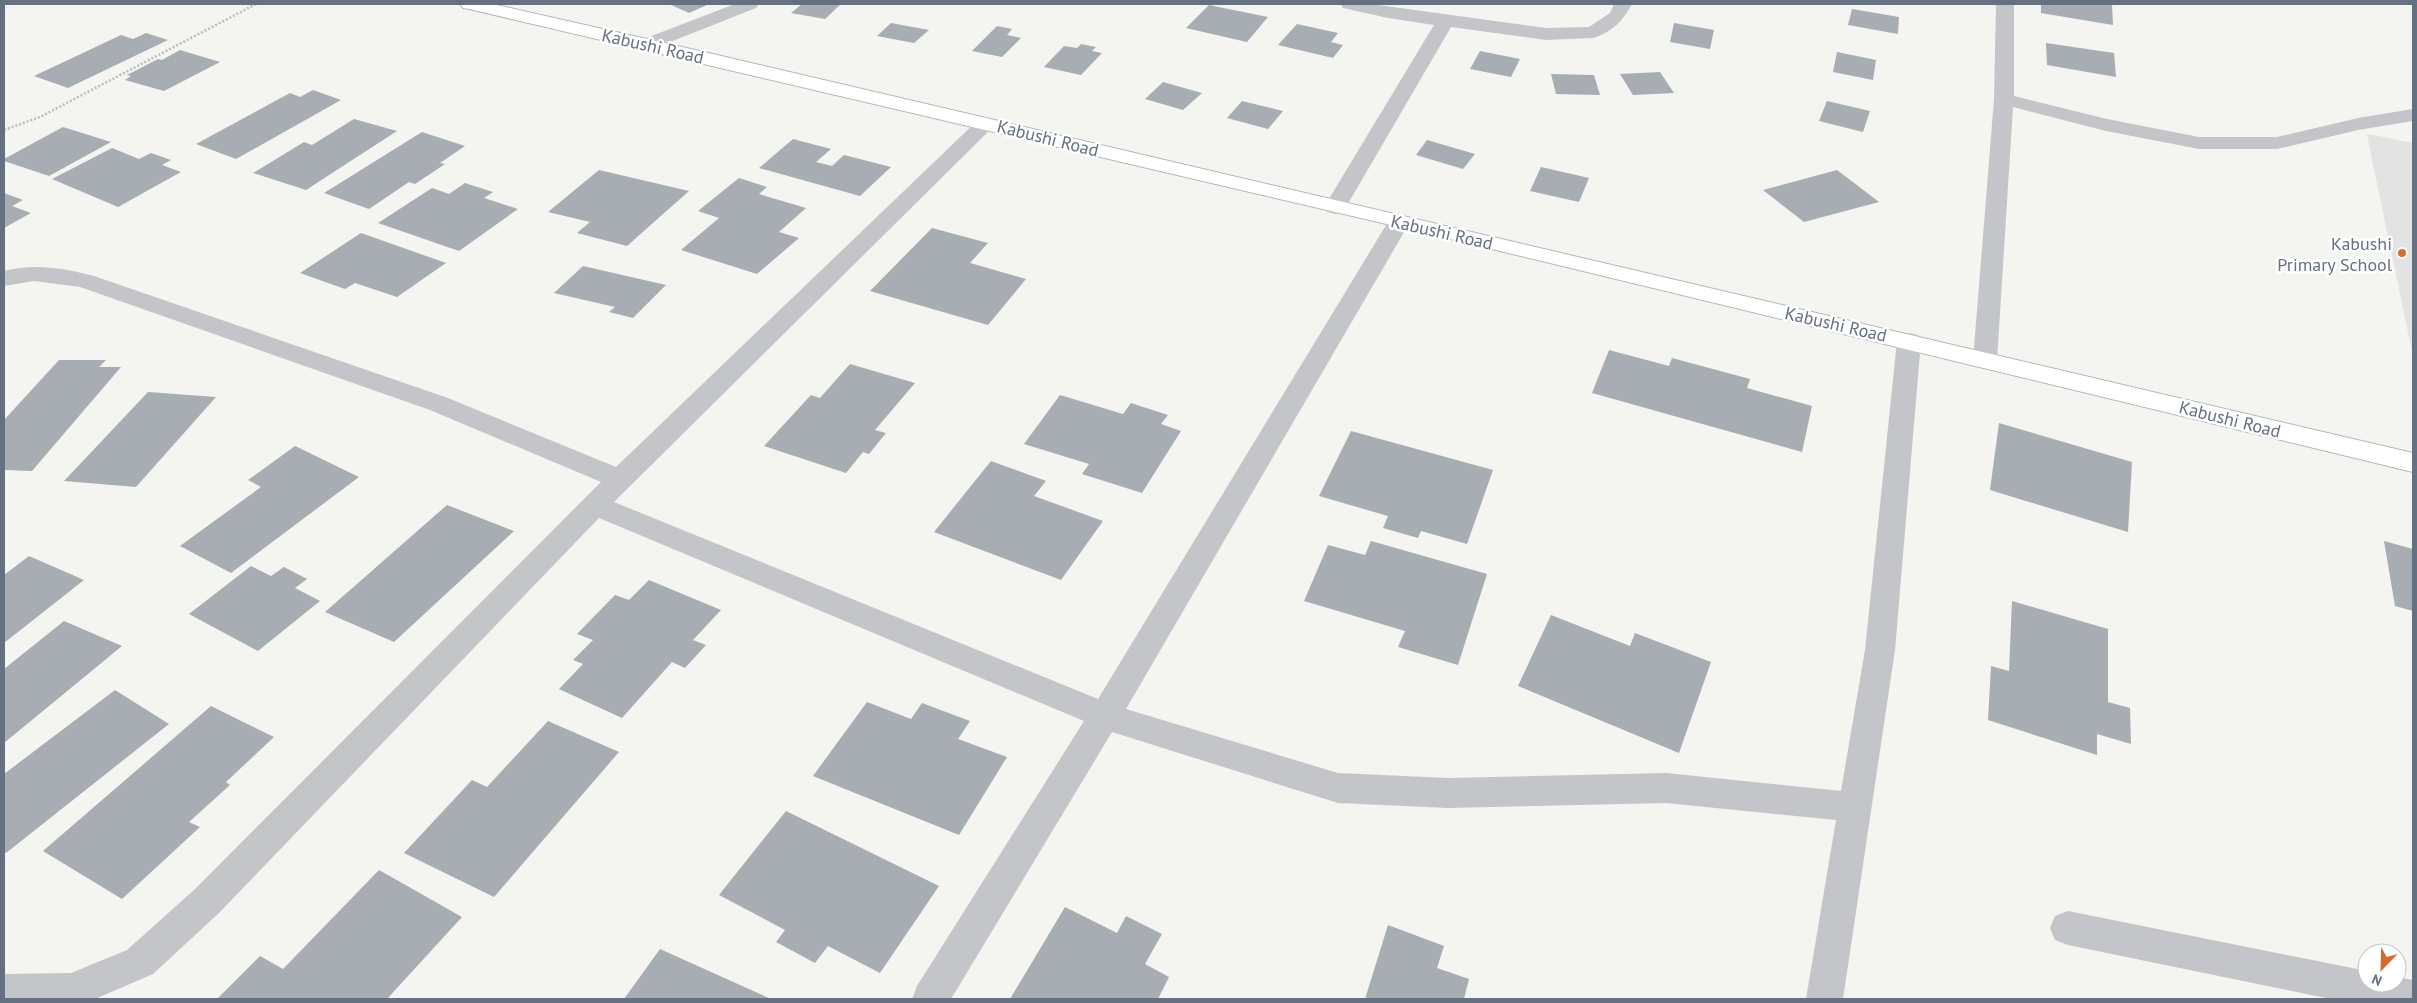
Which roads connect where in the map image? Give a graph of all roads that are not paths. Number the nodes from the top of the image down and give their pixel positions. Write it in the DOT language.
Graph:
graph roads {
  1 [pos="470,4"];
  2 [pos="750,4"];
  3 [pos="1349,4"];
  4 [pos="1623,4"];
  5 [pos="2004,4"];
  6 [pos="1445,21"];
  7 [pos="648,44"];
  8 [pos="2004,99"];
  9 [pos="2413,115"];
  10 [pos="986,122"];
  11 [pos="1335,206"];
  12 [pos="1399,222"];
  13 [pos="4,280"];
  14 [pos="1910,341"];
  15 [pos="1985,360"];
  16 [pos="2413,464"];
  17 [pos="620,479"];
  18 [pos="594,506"];
  19 [pos="1105,716"];
  20 [pos="1855,807"];
  21 [pos="2068,928"];
  22 [pos="4,992"];
  23 [pos="2413,998"];
  24 [pos="930,999"];
  25 [pos="1825,999"];
  1 -- 7 [label="main road, Kabushi Road"];
  2 -- 7 [label="street"];
  3 -- 6 [label="street"];
  4 -- 6 [label="street"];
  5 -- 8 [label="street"];
  6 -- 11 [label="street"];
  7 -- 10 [label="main road, Kabushi Road"];
  8 -- 9 [label="street"];
  8 -- 15 [label="street"];
  10 -- 11 [label="main road, Kabushi Road"];
  10 -- 17 [label="street"];
  11 -- 12 [label="main road, Kabushi Road"];
  12 -- 14 [label="main road, Kabushi Road"];
  12 -- 19 [label="street"];
  13 -- 17 [label="street"];
  14 -- 15 [label="main road, Kabushi Road"];
  14 -- 20 [label="street"];
  15 -- 16 [label="main road, Kabushi Road"];
  17 -- 18 [label="street"];
  18 -- 19 [label="street"];
  18 -- 22 [label="street"];
  19 -- 20 [label="street"];
  19 -- 24 [label="street"];
  20 -- 25 [label="street"];
  21 -- 23 [label="street"];
}
